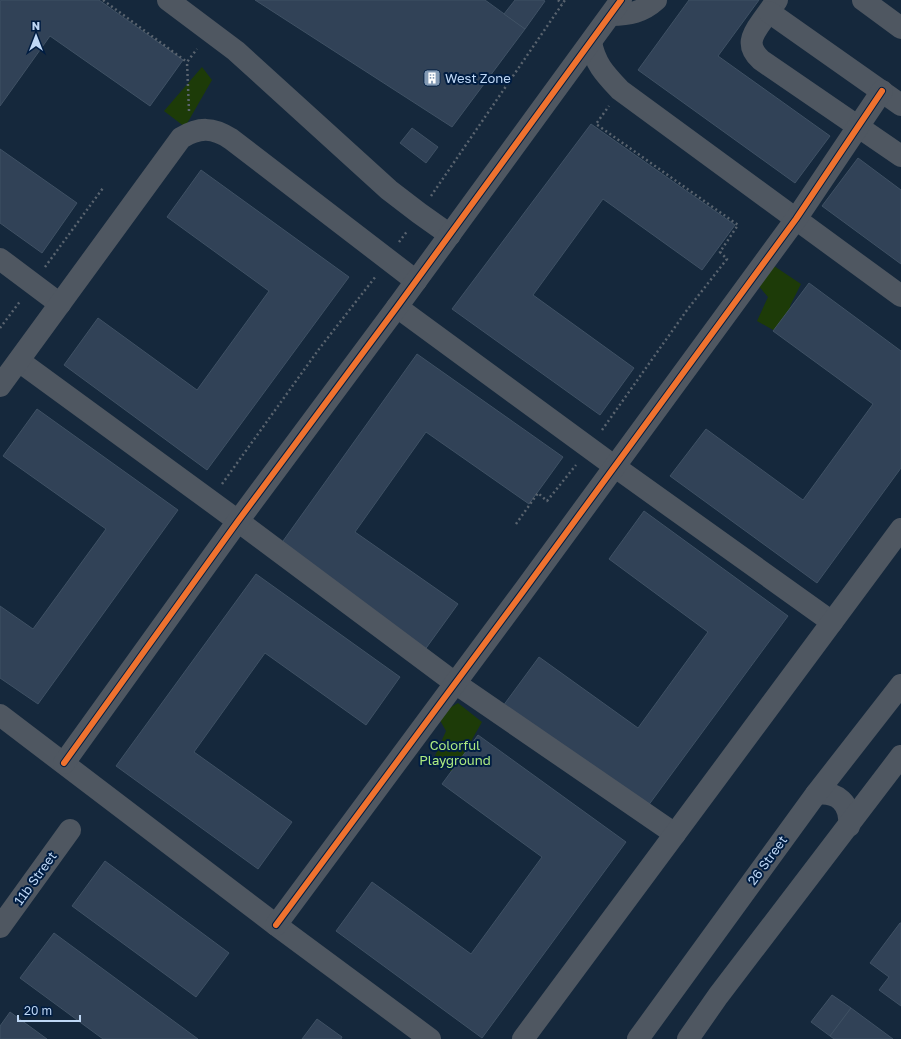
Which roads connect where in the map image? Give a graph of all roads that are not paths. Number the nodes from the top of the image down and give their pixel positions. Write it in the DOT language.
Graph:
graph roads {
  1 [pos="168,0"];
  2 [pos="656,0"];
  3 [pos="863,0"];
  4 [pos="773,6"];
  5 [pos="616,7"];
  6 [pos="901,28"];
  7 [pos="591,42"];
  8 [pos="882,91"];
  9 [pos="901,105"];
  10 [pos="858,126"];
  11 [pos="901,156"];
  12 [pos="796,219"];
  13 [pos="450,234"];
  14 [pos="0,259"];
  15 [pos="416,281"];
  16 [pos="901,296"];
  17 [pos="60,304"];
  18 [pos="397,307"];
  19 [pos="19,361"];
  20 [pos="0,386"];
  21 [pos="614,466"];
  22 [pos="238,521"];
  23 [pos="901,529"];
  24 [pos="832,622"];
  25 [pos="455,683"];
  26 [pos="901,685"];
  27 [pos="0,714"];
  28 [pos="901,756"];
  29 [pos="64,762"];
  30 [pos="816,794"];
  31 [pos="849,826"];
  32 [pos="70,830"];
  33 [pos="675,834"];
  34 [pos="276,925"];
  35 [pos="0,927"];
  36 [pos="718,996"];
  37 [pos="430,1039"];
  38 [pos="523,1039"];
  39 [pos="638,1039"];
  40 [pos="688,1039"];
  41 [pos="708,1039"];
  1 -- 13 [label="street"];
  2 -- 5 [label="street"];
  3 -- 6 [label="street"];
  4 -- 8 [label="street"];
  4 -- 10 [label="street"];
  5 -- 7 [label="street"];
  7 -- 12 [label="street"];
  7 -- 13 [label="street"];
  8 -- 9 [label="street"];
  8 -- 10 [label="street"];
  10 -- 11 [label="street"];
  10 -- 12 [label="street"];
  12 -- 16 [label="street"];
  12 -- 21 [label="street"];
  13 -- 15 [label="street"];
  14 -- 17 [label="street"];
  15 -- 17 [label="street"];
  15 -- 18 [label="street"];
  17 -- 19 [label="street"];
  18 -- 21 [label="street"];
  18 -- 22 [label="street"];
  19 -- 20 [label="street"];
  19 -- 22 [label="street"];
  21 -- 24 [label="street"];
  21 -- 25 [label="street"];
  22 -- 25 [label="street"];
  22 -- 29 [label="street"];
  23 -- 24 [label="street"];
  24 -- 33 [label="street"];
  25 -- 33 [label="street"];
  25 -- 34 [label="street"];
  26 -- 30 [label="street, 26 Street"];
  27 -- 29 [label="street"];
  28 -- 31 [label="street"];
  29 -- 34 [label="street"];
  30 -- 31 [label="street"];
  30 -- 39 [label="street, 26 Street"];
  31 -- 36 [label="street"];
  32 -- 35 [label="street, 11b Street"];
  33 -- 38 [label="street"];
  34 -- 37 [label="street"];
  36 -- 40 [label="street"];
  36 -- 41 [label="street"];
}
